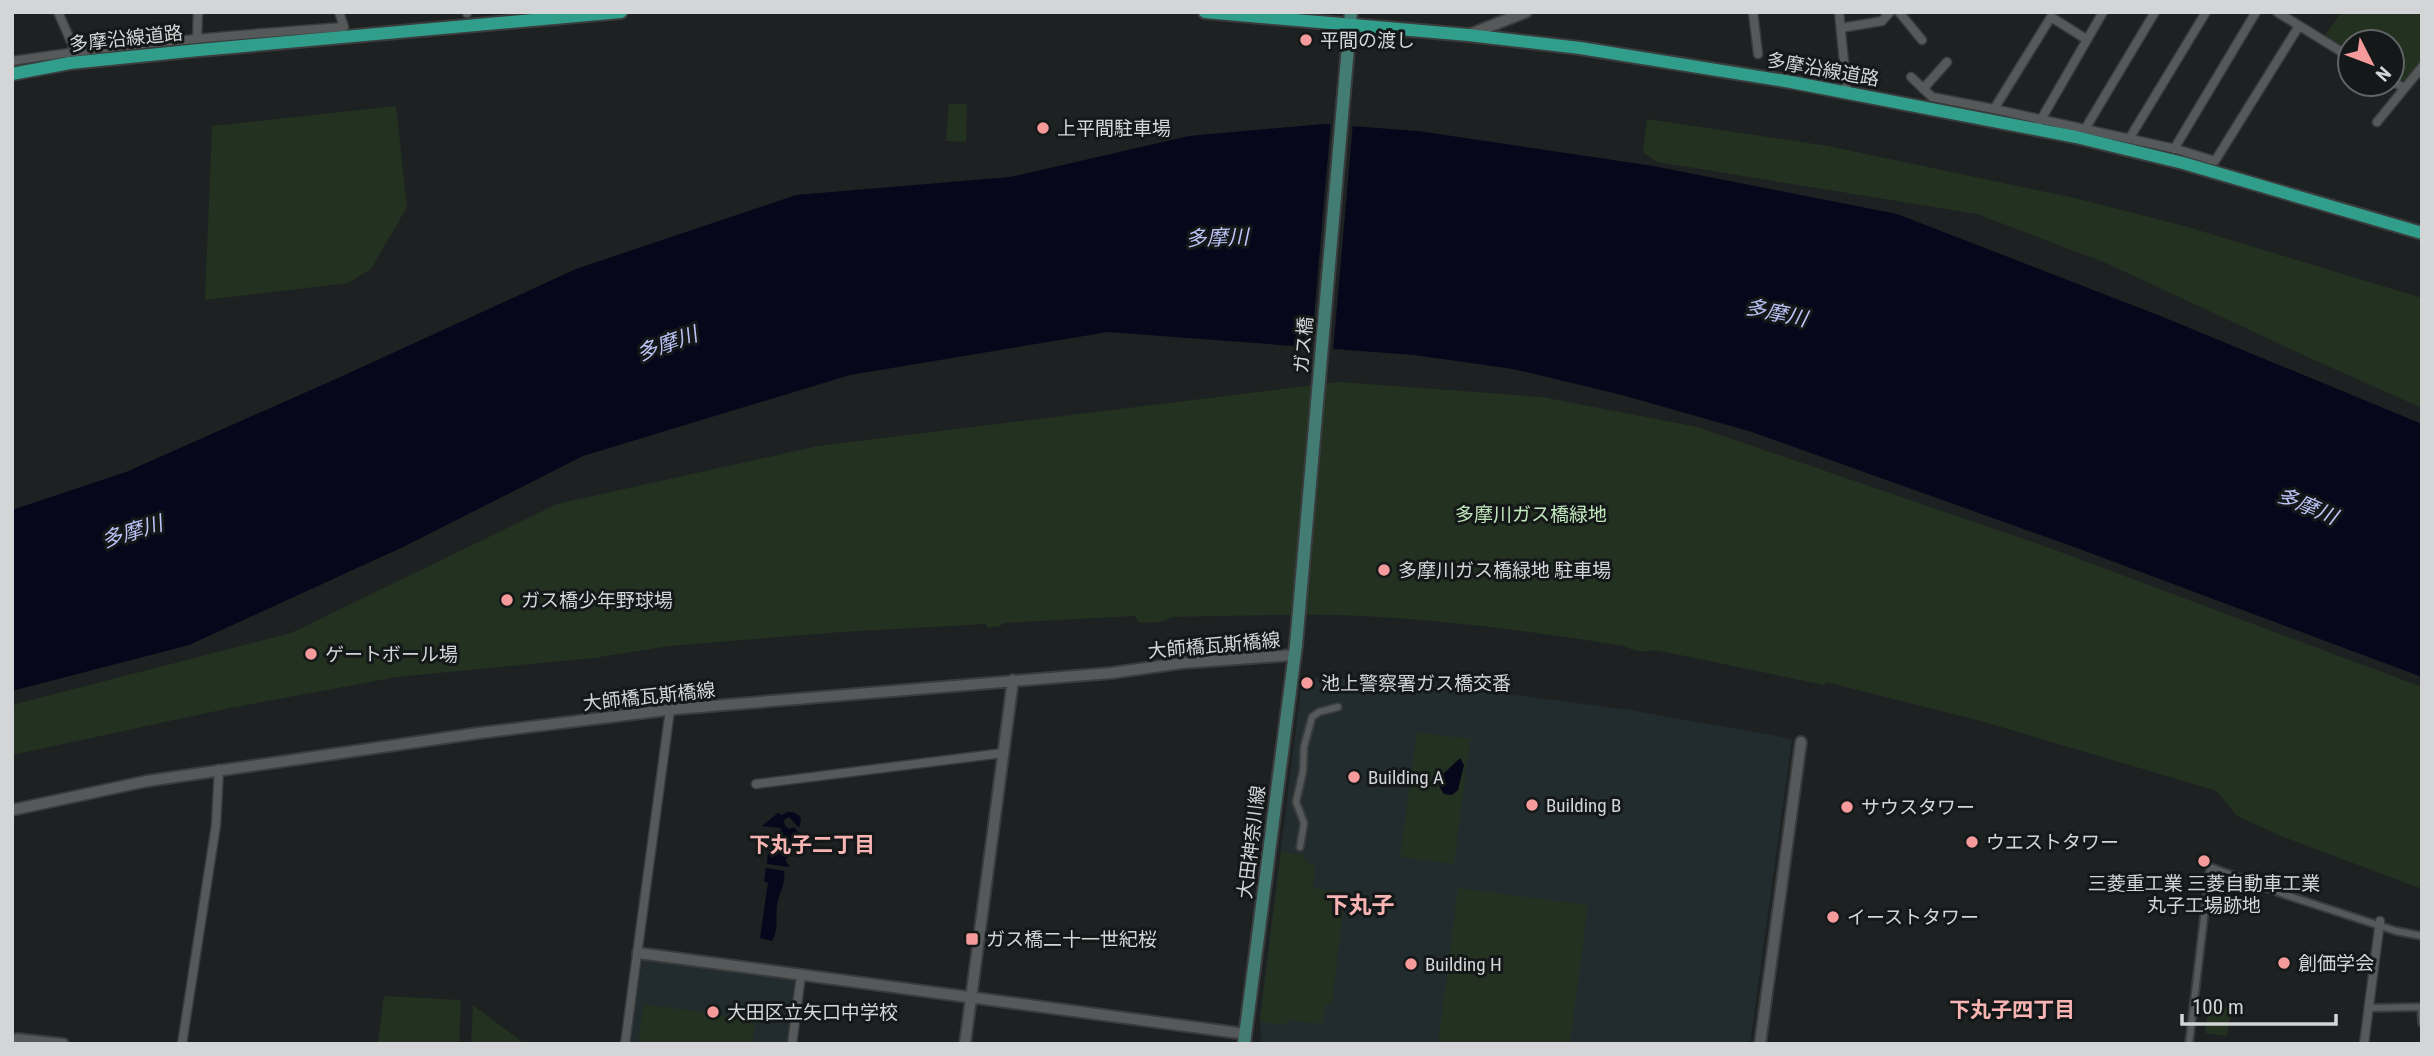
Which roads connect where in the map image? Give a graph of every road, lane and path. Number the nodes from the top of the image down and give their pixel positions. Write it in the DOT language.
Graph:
graph roads {
  1 [pos="58,12"];
  2 [pos="198,12"];
  3 [pos="339,12"];
  4 [pos="621,12"];
  5 [pos="1205,12"];
  6 [pos="1351,12"];
  7 [pos="1526,12"];
  8 [pos="1753,12"];
  9 [pos="1839,12"];
  10 [pos="1890,12"];
  11 [pos="1899,12"];
  12 [pos="2103,12"];
  13 [pos="2155,12"];
  14 [pos="2206,12"];
  15 [pos="2256,12"];
  16 [pos="2277,12"];
  17 [pos="1275,16"];
  18 [pos="1350,26"];
  19 [pos="2299,26"];
  20 [pos="1841,28"];
  21 [pos="1468,36"];
  22 [pos="197,38"];
  23 [pos="2086,39"];
  24 [pos="1922,40"];
  25 [pos="2336,48"];
  26 [pos="76,53"];
  27 [pos="1758,54"];
  28 [pos="12,61"];
  29 [pos="1947,62"];
  30 [pos="2422,67"];
  31 [pos="12,74"];
  32 [pos="1911,77"];
  33 [pos="2406,86"];
  34 [pos="1923,89"];
  35 [pos="1847,92"];
  36 [pos="2396,98"];
  37 [pos="1931,103"];
  38 [pos="1994,109"];
  39 [pos="2377,122"];
  40 [pos="2038,124"];
  41 [pos="2085,129"];
  42 [pos="2129,139"];
  43 [pos="2174,149"];
  44 [pos="2422,233"];
  45 [pos="1295,650"];
  46 [pos="1013,680"];
  47 [pos="1338,707"];
  48 [pos="670,710"];
  49 [pos="1801,742"];
  50 [pos="1003,752"];
  51 [pos="219,769"];
  52 [pos="756,784"];
  53 [pos="12,810"];
  54 [pos="1300,847"];
  55 [pos="2379,923"];
  56 [pos="2422,936"];
  57 [pos="638,953"];
  58 [pos="801,975"];
  59 [pos="971,998"];
  60 [pos="2368,1008"];
  61 [pos="2422,1023"];
  62 [pos="17,1039"];
  63 [pos="1245,1039"];
  64 [pos="63,1044"];
  65 [pos="182,1044"];
  66 [pos="625,1044"];
  67 [pos="792,1044"];
  68 [pos="965,1044"];
  69 [pos="1760,1044"];
  70 [pos="2189,1044"];
  71 [pos="2364,1044"];
  1 -- 26 [label="street"];
  2 -- 22 [label="street"];
  3 -- 22 [label="street"];
  4 -- 31 [label="main road, 多摩沿線道路"];
  5 -- 17 [label="main road, 多摩沿線道路"];
  6 -- 18 [label="main road, ガス橋"];
  7 -- 21 [label="street"];
  8 -- 27 [label="street"];
  9 -- 20 [label="street"];
  10 -- 20 [label="street"];
  11 -- 24 [label="street"];
  12 -- 23 [label="street"];
  13 -- 41 [label="street"];
  14 -- 42 [label="street"];
  15 -- 43 [label="street"];
  16 -- 19 [label="street"];
  17 -- 18 [label="main road, 多摩沿線道路"];
  18 -- 21 [label="main road, 多摩沿線道路"];
  18 -- 45 [label="main road, ガス橋"];
  19 -- 25 [label="street"];
  19 -- 43 [label="street"];
  20 -- 35 [label="street"];
  21 -- 35 [label="main road, 多摩沿線道路"];
  22 -- 26 [label="street"];
  23 -- 38 [label="street"];
  23 -- 40 [label="street"];
  26 -- 28 [label="street"];
  29 -- 34 [label="street"];
  30 -- 33 [label="street"];
  32 -- 34 [label="street"];
  34 -- 37 [label="street"];
  35 -- 37 [label="main road, 多摩沿線道路"];
  36 -- 39 [label="street"];
  37 -- 38 [label="street"];
  37 -- 40 [label="main road, 多摩沿線道路"];
  38 -- 40 [label="street"];
  40 -- 41 [label="street"];
  40 -- 44 [label="main road, 多摩沿線道路"];
  41 -- 42 [label="street"];
  42 -- 43 [label="street"];
  45 -- 46 [label="street, 大師橋瓦斯橋線"];
  45 -- 63 [label="main road, 大田神奈川線"];
  46 -- 48 [label="street, 大師橋瓦斯橋線"];
  46 -- 50 [label="street"];
  47 -- 54 [label="street"];
  48 -- 51 [label="street, 大師橋瓦斯橋線"];
  48 -- 57 [label="street"];
  49 -- 69 [label="street"];
  50 -- 52 [label="street"];
  50 -- 59 [label="street"];
  51 -- 53 [label="street, 大師橋瓦斯橋線"];
  51 -- 65 [label="street"];
  55 -- 56 [label="street"];
  55 -- 60 [label="street"];
  55 -- 70 [label="street"];
  57 -- 58 [label="street"];
  57 -- 66 [label="street"];
  58 -- 59 [label="street"];
  58 -- 67 [label="street"];
  59 -- 63 [label="street"];
  59 -- 68 [label="street"];
  60 -- 61 [label="street"];
  60 -- 71 [label="street"];
  62 -- 64 [label="street"];
}
